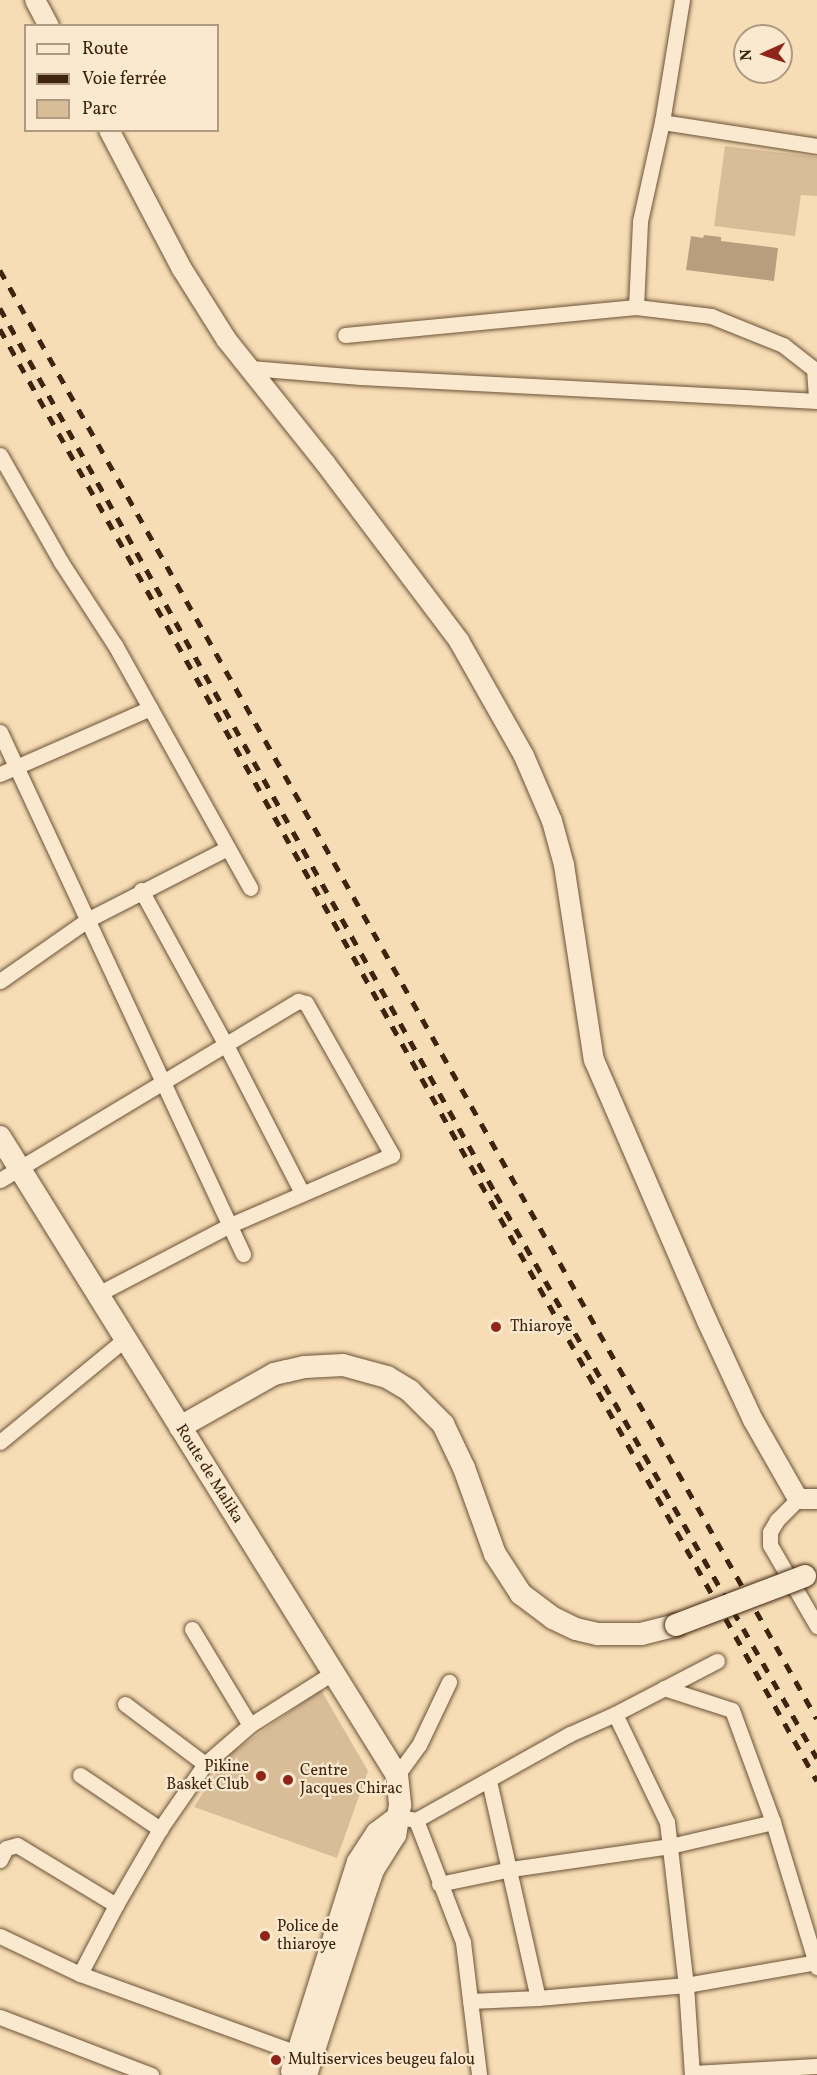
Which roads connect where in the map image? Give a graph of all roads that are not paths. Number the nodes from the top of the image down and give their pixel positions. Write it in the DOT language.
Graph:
graph roads {
  1 [pos="35,0"];
  2 [pos="681,0"];
  3 [pos="48,24"];
  4 [pos="662,122"];
  5 [pos="110,132"];
  6 [pos="817,146"];
  7 [pos="636,307"];
  8 [pos="345,335"];
  9 [pos="250,368"];
  10 [pos="817,401"];
  11 [pos="0,455"];
  12 [pos="150,708"];
  13 [pos="0,732"];
  14 [pos="18,767"];
  15 [pos="0,774"];
  16 [pos="228,848"];
  17 [pos="250,888"];
  18 [pos="141,891"];
  19 [pos="88,919"];
  20 [pos="0,981"];
  21 [pos="226,1045"];
  22 [pos="164,1083"];
  23 [pos="0,1137"];
  24 [pos="9,1174"];
  25 [pos="302,1193"];
  26 [pos="228,1226"];
  27 [pos="243,1254"];
  28 [pos="96,1295"];
  29 [pos="125,1339"];
  30 [pos="180,1426"];
  31 [pos="0,1442"];
  32 [pos="807,1499"];
  33 [pos="811,1574"];
  34 [pos="816,1622"];
  35 [pos="192,1629"];
  36 [pos="717,1661"];
  37 [pos="334,1672"];
  38 [pos="449,1682"];
  39 [pos="664,1688"];
  40 [pos="125,1704"];
  41 [pos="615,1714"];
  42 [pos="250,1725"];
  43 [pos="205,1764"];
  44 [pos="397,1775"];
  45 [pos="80,1776"];
  46 [pos="489,1781"];
  47 [pos="407,1818"];
  48 [pos="773,1822"];
  49 [pos="160,1829"];
  50 [pos="670,1846"];
  51 [pos="0,1860"];
  52 [pos="511,1869"];
  53 [pos="439,1884"];
  54 [pos="116,1905"];
  55 [pos="0,1936"];
  56 [pos="816,1965"];
  57 [pos="80,1974"];
  58 [pos="329,1975"];
  59 [pos="686,1984"];
  60 [pos="538,1998"];
  61 [pos="470,2001"];
  62 [pos="0,2017"];
  63 [pos="297,2052"];
  64 [pos="817,2066"];
  65 [pos="692,2074"];
  66 [pos="151,2075"];
  67 [pos="291,2075"];
  68 [pos="306,2075"];
  69 [pos="479,2075"];
  1 -- 3 [label="street"];
  2 -- 4 [label="street"];
  4 -- 6 [label="street"];
  4 -- 7 [label="street"];
  5 -- 9 [label="street"];
  7 -- 8 [label="street"];
  7 -- 10 [label="street"];
  9 -- 10 [label="street"];
  9 -- 32 [label="street"];
  11 -- 12 [label="street"];
  12 -- 14 [label="street"];
  12 -- 16 [label="street"];
  13 -- 14 [label="street"];
  14 -- 15 [label="street"];
  14 -- 19 [label="street"];
  16 -- 17 [label="street"];
  16 -- 18 [label="street"];
  18 -- 19 [label="street"];
  18 -- 21 [label="street"];
  19 -- 20 [label="street"];
  19 -- 22 [label="street"];
  21 -- 22 [label="street"];
  21 -- 25 [label="street"];
  21 -- 25 [label="street"];
  22 -- 24 [label="street"];
  22 -- 26 [label="street"];
  23 -- 24 [label="main road, Route de Malika"];
  24 -- 28 [label="main road, Route de Malika"];
  25 -- 26 [label="street"];
  26 -- 27 [label="street"];
  26 -- 28 [label="street"];
  28 -- 29 [label="main road, Route de Malika"];
  29 -- 30 [label="main road, Route de Malika"];
  29 -- 31 [label="street"];
  30 -- 33 [label="main road, bridge"];
  30 -- 37 [label="main road, Route de Malika"];
  32 -- 34 [label="street"];
  35 -- 42 [label="street"];
  36 -- 39 [label="street"];
  37 -- 42 [label="street"];
  37 -- 44 [label="main road, Route de Malika"];
  38 -- 44 [label="street"];
  39 -- 41 [label="street"];
  39 -- 48 [label="street"];
  40 -- 43 [label="street"];
  41 -- 46 [label="street"];
  41 -- 50 [label="street"];
  42 -- 43 [label="street"];
  43 -- 49 [label="street"];
  44 -- 47 [label="main road, Route de Malika"];
  45 -- 49 [label="street"];
  46 -- 47 [label="street"];
  46 -- 52 [label="street"];
  47 -- 53 [label="street"];
  47 -- 58 [label="main road, Route de Malika"];
  48 -- 50 [label="street"];
  48 -- 56 [label="street"];
  49 -- 54 [label="street"];
  50 -- 52 [label="street"];
  50 -- 59 [label="street"];
  51 -- 54 [label="street"];
  52 -- 53 [label="street"];
  52 -- 60 [label="street"];
  53 -- 61 [label="street"];
  54 -- 57 [label="street"];
  55 -- 57 [label="street"];
  56 -- 59 [label="street"];
  57 -- 63 [label="street"];
  58 -- 63 [label="main road"];
  58 -- 68 [label="main road"];
  59 -- 60 [label="street"];
  59 -- 65 [label="street"];
  60 -- 61 [label="street"];
  61 -- 69 [label="street"];
  62 -- 66 [label="street"];
  63 -- 67 [label="main road"];
  64 -- 65 [label="street"];
}
